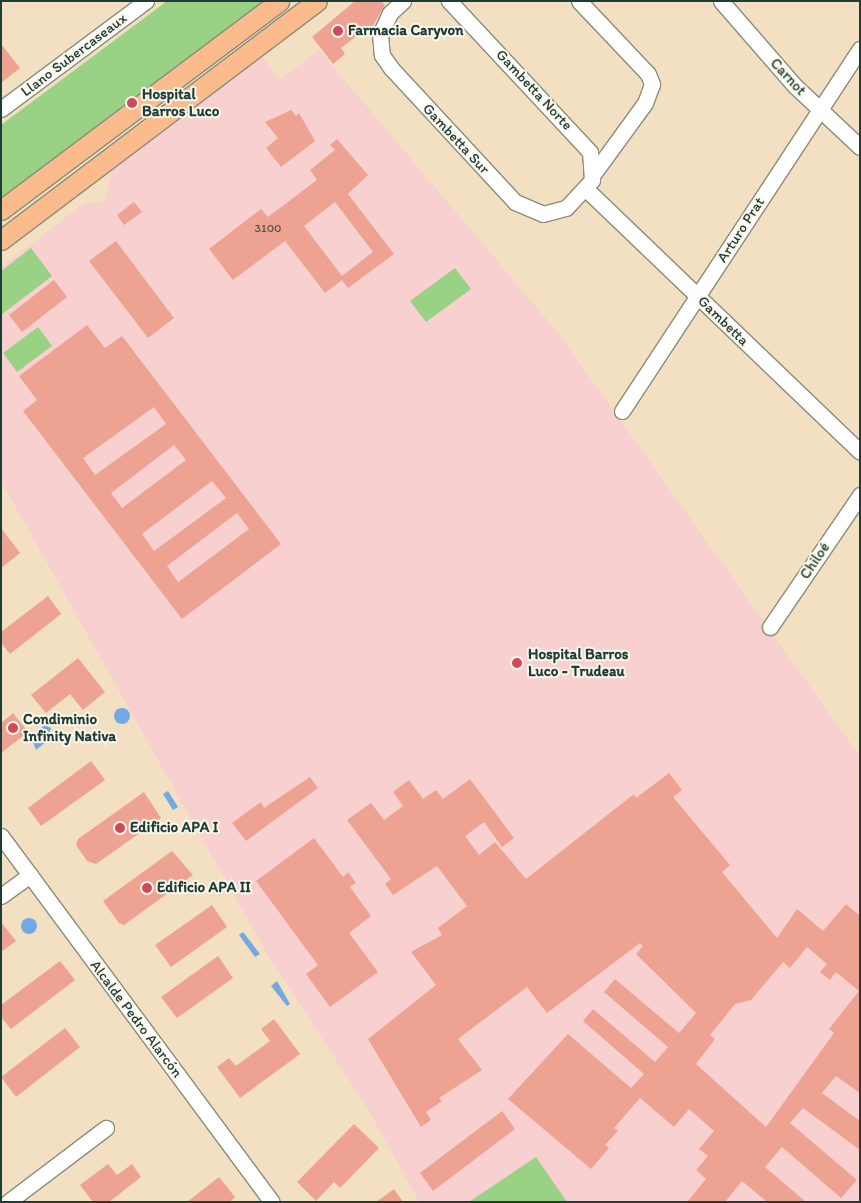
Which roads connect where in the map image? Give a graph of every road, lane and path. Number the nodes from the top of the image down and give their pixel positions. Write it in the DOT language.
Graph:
graph roads {
  1 [pos="146,1"];
  2 [pos="278,1"];
  3 [pos="318,1"];
  4 [pos="449,1"];
  5 [pos="579,1"];
  6 [pos="722,1"];
  7 [pos="399,2"];
  8 [pos="860,49"];
  9 [pos="1,109"];
  10 [pos="820,110"];
  11 [pos="860,147"];
  12 [pos="594,173"];
  13 [pos="587,190"];
  14 [pos="1,210"];
  15 [pos="4,233"];
  16 [pos="697,297"];
  17 [pos="622,411"];
  18 [pos="860,452"];
  19 [pos="860,495"];
  20 [pos="770,627"];
  21 [pos="1,836"];
  22 [pos="30,875"];
  23 [pos="1,896"];
  24 [pos="106,1128"];
  25 [pos="8,1202"];
  26 [pos="272,1202"];
  1 -- 9 [label="street, Llano Subercaseaux"];
  2 -- 14 [label="main road"];
  3 -- 15 [label="main road"];
  4 -- 12 [label="street, Gambetta Norte"];
  5 -- 12 [label="street"];
  6 -- 10 [label="street, Carnot"];
  7 -- 13 [label="street, Gambetta Sur"];
  8 -- 10 [label="street, Arturo Prat"];
  10 -- 11 [label="street, Carnot"];
  10 -- 16 [label="street, Arturo Prat"];
  12 -- 13 [label="street"];
  13 -- 16 [label="street, Gambetta"];
  16 -- 17 [label="street, Arturo Prat"];
  16 -- 18 [label="street, Gambetta"];
  19 -- 20 [label="street, Chiloé"];
  21 -- 22 [label="street, Alcalde Pedro Alarcón"];
  22 -- 23 [label="street"];
  22 -- 26 [label="street, Alcalde Pedro Alarcón"];
  24 -- 25 [label="street"];
}
